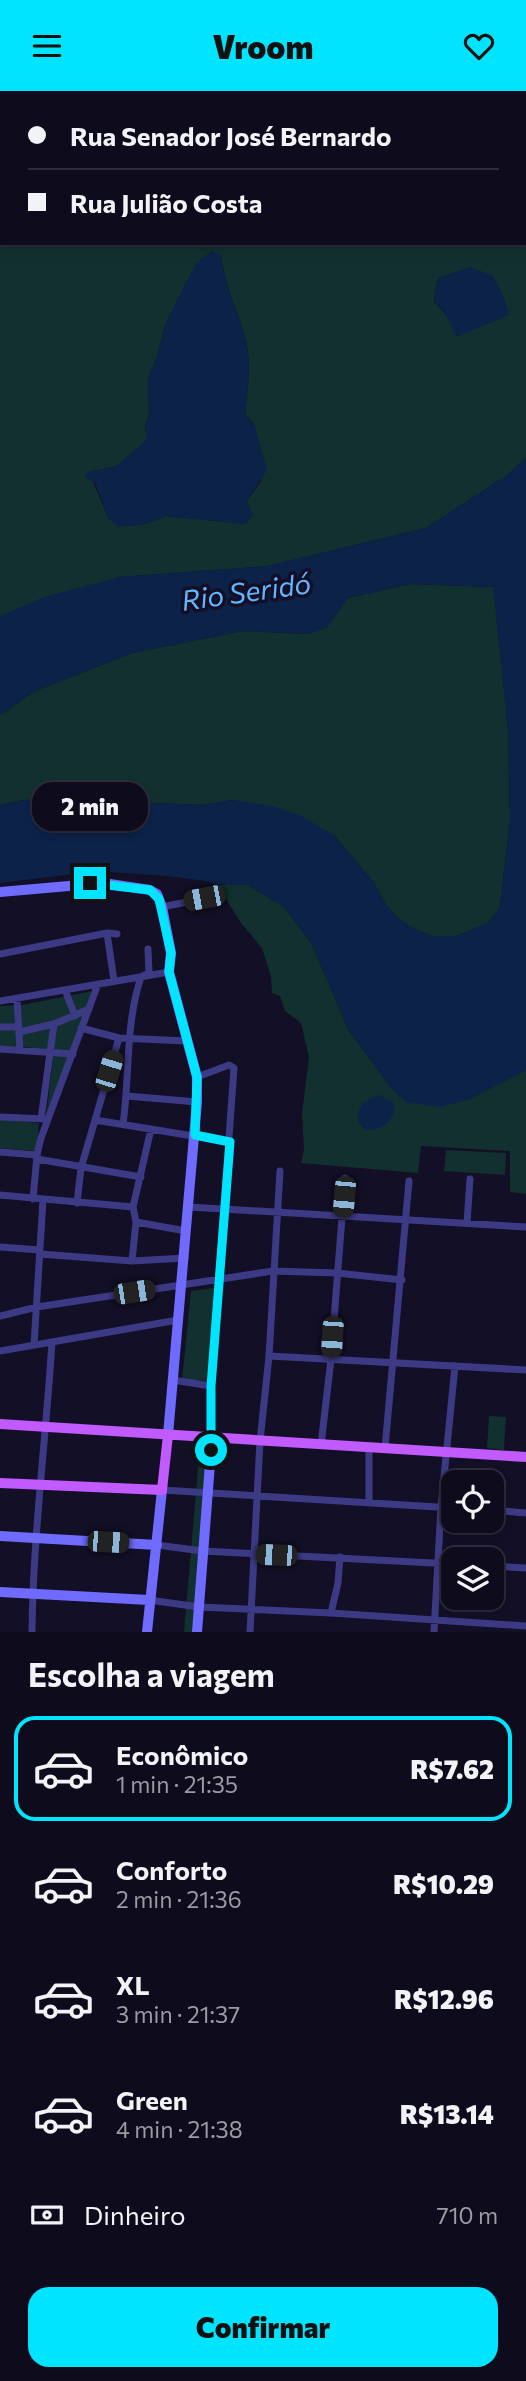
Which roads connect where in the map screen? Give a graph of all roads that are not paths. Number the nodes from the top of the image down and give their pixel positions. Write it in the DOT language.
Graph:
graph roads {
  1 [pos="0,892"];
  2 [pos="211,897"];
  3 [pos="162,907"];
  4 [pos="107,933"];
  5 [pos="117,934"];
  6 [pos="148,949"];
  7 [pos="0,954"];
  8 [pos="169,972"];
  9 [pos="141,977"];
  10 [pos="114,981"];
  11 [pos="98,984"];
  12 [pos="65,990"];
  13 [pos="17,999"];
  14 [pos="0,1001"];
  15 [pos="90,1009"];
  16 [pos="75,1016"];
  17 [pos="54,1024"];
  18 [pos="0,1027"];
  19 [pos="81,1028"];
  20 [pos="19,1029"];
  21 [pos="119,1038"];
  22 [pos="130,1038"];
  23 [pos="187,1041"];
  24 [pos="0,1049"];
  25 [pos="20,1050"];
  26 [pos="50,1053"];
  27 [pos="73,1054"];
  28 [pos="197,1077"];
  29 [pos="127,1095"];
  30 [pos="197,1102"];
  31 [pos="0,1117"];
  32 [pos="45,1119"];
  33 [pos="95,1120"];
  34 [pos="123,1124"];
  35 [pos="152,1129"];
  36 [pos="195,1135"];
  37 [pos="230,1142"];
  38 [pos="0,1152"];
  39 [pos="37,1157"];
  40 [pos="80,1168"];
  41 [pos="280,1171"];
  42 [pos="141,1177"];
  43 [pos="345,1178"];
  44 [pos="470,1179"];
  45 [pos="409,1181"];
  46 [pos="0,1195"];
  47 [pos="33,1199"];
  48 [pos="43,1200"];
  49 [pos="77,1203"];
  50 [pos="133,1207"];
  51 [pos="188,1207"];
  52 [pos="224,1209"];
  53 [pos="276,1212"];
  54 [pos="342,1216"];
  55 [pos="406,1220"];
  56 [pos="136,1222"];
  57 [pos="467,1223"];
  58 [pos="526,1227"];
  59 [pos="186,1231"];
  60 [pos="0,1247"];
  61 [pos="40,1252"];
  62 [pos="185,1258"];
  63 [pos="132,1261"];
  64 [pos="273,1271"];
  65 [pos="337,1273"];
  66 [pos="219,1278"];
  67 [pos="402,1280"];
  68 [pos="182,1284"];
  69 [pos="37,1307"];
  70 [pos="0,1316"];
  71 [pos="178,1320"];
  72 [pos="52,1342"];
  73 [pos="34,1345"];
  74 [pos="0,1351"];
  75 [pos="269,1356"];
  76 [pos="331,1359"];
  77 [pos="393,1362"];
  78 [pos="455,1366"];
  79 [pos="526,1370"];
  80 [pos="173,1380"];
  81 [pos="211,1386"];
  82 [pos="0,1424"];
  83 [pos="47,1427"];
  84 [pos="168,1434"];
  85 [pos="212,1438"];
  86 [pos="260,1441"];
  87 [pos="321,1445"];
  88 [pos="369,1447"];
  89 [pos="385,1448"];
  90 [pos="447,1451"];
  91 [pos="526,1457"];
  92 [pos="445,1470"];
  93 [pos="0,1483"];
  94 [pos="41,1485"];
  95 [pos="162,1490"];
  96 [pos="207,1493"];
  97 [pos="258,1496"];
  98 [pos="369,1502"];
  99 [pos="441,1507"];
  100 [pos="504,1511"];
  101 [pos="526,1513"];
  102 [pos="441,1521"];
  103 [pos="0,1536"];
  104 [pos="35,1538"];
  105 [pos="156,1545"];
  106 [pos="202,1551"];
  107 [pos="254,1554"];
  108 [pos="340,1557"];
  109 [pos="438,1563"];
  110 [pos="504,1567"];
  111 [pos="526,1568"];
  112 [pos="0,1592"];
  113 [pos="32,1594"];
  114 [pos="149,1600"];
  115 [pos="199,1607"];
  116 [pos="252,1608"];
  117 [pos="331,1613"];
  118 [pos="434,1620"];
  119 [pos="526,1626"];
  120 [pos="32,1632"];
  121 [pos="147,1632"];
  122 [pos="197,1632"];
  123 [pos="250,1632"];
  124 [pos="434,1632"];
  1 -- 3 [label="main road"];
  2 -- 3 [label="street"];
  3 -- 8 [label="main road"];
  4 -- 5 [label="street"];
  4 -- 7 [label="street"];
  4 -- 10 [label="street"];
  6 -- 9 [label="street"];
  8 -- 9 [label="street"];
  8 -- 23 [label="main road"];
  9 -- 10 [label="street"];
  9 -- 22 [label="street"];
  10 -- 11 [label="street"];
  11 -- 12 [label="street"];
  11 -- 15 [label="street"];
  12 -- 13 [label="street"];
  12 -- 16 [label="street"];
  13 -- 14 [label="street"];
  13 -- 20 [label="street"];
  15 -- 16 [label="street"];
  15 -- 19 [label="street"];
  16 -- 17 [label="street"];
  17 -- 20 [label="street"];
  17 -- 26 [label="street"];
  18 -- 20 [label="street"];
  19 -- 21 [label="street"];
  19 -- 27 [label="street"];
  20 -- 25 [label="street"];
  21 -- 22 [label="street"];
  21 -- 33 [label="street"];
  22 -- 23 [label="street"];
  22 -- 29 [label="street"];
  23 -- 28 [label="main road"];
  24 -- 25 [label="street"];
  25 -- 26 [label="street"];
  26 -- 27 [label="street"];
  26 -- 32 [label="street"];
  27 -- 32 [label="street"];
  28 -- 30 [label="main road"];
  28 -- 37 [label="street"];
  29 -- 30 [label="street"];
  29 -- 34 [label="street"];
  30 -- 36 [label="main road"];
  31 -- 32 [label="street"];
  32 -- 39 [label="street"];
  33 -- 34 [label="street"];
  33 -- 40 [label="street"];
  34 -- 35 [label="street"];
  35 -- 36 [label="street"];
  35 -- 42 [label="street"];
  36 -- 37 [label="street"];
  36 -- 51 [label="main road"];
  37 -- 52 [label="street"];
  38 -- 39 [label="street"];
  39 -- 40 [label="street"];
  39 -- 47 [label="street"];
  40 -- 42 [label="street"];
  40 -- 49 [label="street"];
  41 -- 53 [label="street"];
  42 -- 50 [label="street"];
  43 -- 54 [label="street"];
  44 -- 57 [label="street"];
  45 -- 55 [label="street"];
  46 -- 47 [label="street"];
  47 -- 48 [label="street"];
  48 -- 49 [label="street"];
  48 -- 61 [label="street"];
  49 -- 50 [label="street"];
  50 -- 56 [label="street"];
  51 -- 52 [label="street"];
  51 -- 59 [label="main road"];
  52 -- 53 [label="street"];
  52 -- 66 [label="street"];
  53 -- 54 [label="street"];
  53 -- 64 [label="street"];
  54 -- 55 [label="street"];
  54 -- 65 [label="street"];
  55 -- 57 [label="street"];
  55 -- 67 [label="street"];
  56 -- 59 [label="street"];
  56 -- 63 [label="street"];
  57 -- 58 [label="street"];
  59 -- 62 [label="main road"];
  60 -- 61 [label="street"];
  61 -- 63 [label="street"];
  61 -- 69 [label="street"];
  62 -- 63 [label="street"];
  62 -- 68 [label="main road"];
  64 -- 65 [label="street"];
  64 -- 66 [label="street"];
  64 -- 75 [label="street"];
  65 -- 67 [label="street"];
  65 -- 76 [label="street"];
  66 -- 68 [label="street"];
  66 -- 81 [label="street"];
  67 -- 77 [label="street"];
  68 -- 69 [label="street"];
  68 -- 71 [label="main road"];
  69 -- 70 [label="street"];
  69 -- 73 [label="street"];
  71 -- 72 [label="street"];
  71 -- 80 [label="main road"];
  72 -- 73 [label="street"];
  72 -- 83 [label="street"];
  73 -- 74 [label="street"];
  75 -- 76 [label="street"];
  75 -- 86 [label="street"];
  76 -- 77 [label="street"];
  76 -- 87 [label="street"];
  77 -- 78 [label="street"];
  77 -- 89 [label="street"];
  78 -- 79 [label="street"];
  78 -- 90 [label="street"];
  80 -- 81 [label="street"];
  80 -- 84 [label="main road"];
  81 -- 85 [label="street"];
  82 -- 83 [label="main road"];
  83 -- 84 [label="main road"];
  83 -- 94 [label="street"];
  84 -- 85 [label="main road"];
  84 -- 95 [label="main road"];
  85 -- 86 [label="main road"];
  85 -- 96 [label="main road"];
  86 -- 87 [label="main road"];
  86 -- 97 [label="street"];
  87 -- 88 [label="main road"];
  88 -- 89 [label="main road"];
  88 -- 98 [label="street"];
  89 -- 90 [label="main road"];
  90 -- 91 [label="main road"];
  90 -- 92 [label="street"];
  93 -- 94 [label="main road"];
  94 -- 95 [label="main road"];
  94 -- 104 [label="street"];
  95 -- 96 [label="street"];
  95 -- 105 [label="main road"];
  96 -- 97 [label="street"];
  96 -- 106 [label="main road"];
  97 -- 98 [label="street"];
  97 -- 107 [label="street"];
  98 -- 99 [label="street"];
  100 -- 101 [label="street"];
  102 -- 109 [label="street"];
  103 -- 104 [label="main road"];
  104 -- 105 [label="main road"];
  104 -- 113 [label="street"];
  105 -- 106 [label="street"];
  105 -- 114 [label="main road"];
  106 -- 107 [label="street"];
  106 -- 115 [label="main road"];
  107 -- 108 [label="street"];
  107 -- 116 [label="street"];
  108 -- 109 [label="street"];
  108 -- 117 [label="street"];
  109 -- 118 [label="street"];
  110 -- 111 [label="street"];
  112 -- 113 [label="main road"];
  113 -- 114 [label="main road"];
  113 -- 120 [label="street"];
  114 -- 115 [label="street"];
  114 -- 121 [label="main road"];
  115 -- 116 [label="street"];
  115 -- 122 [label="main road"];
  116 -- 117 [label="street"];
  116 -- 123 [label="street"];
  117 -- 118 [label="street"];
  118 -- 119 [label="street"];
  118 -- 124 [label="street"];
}
